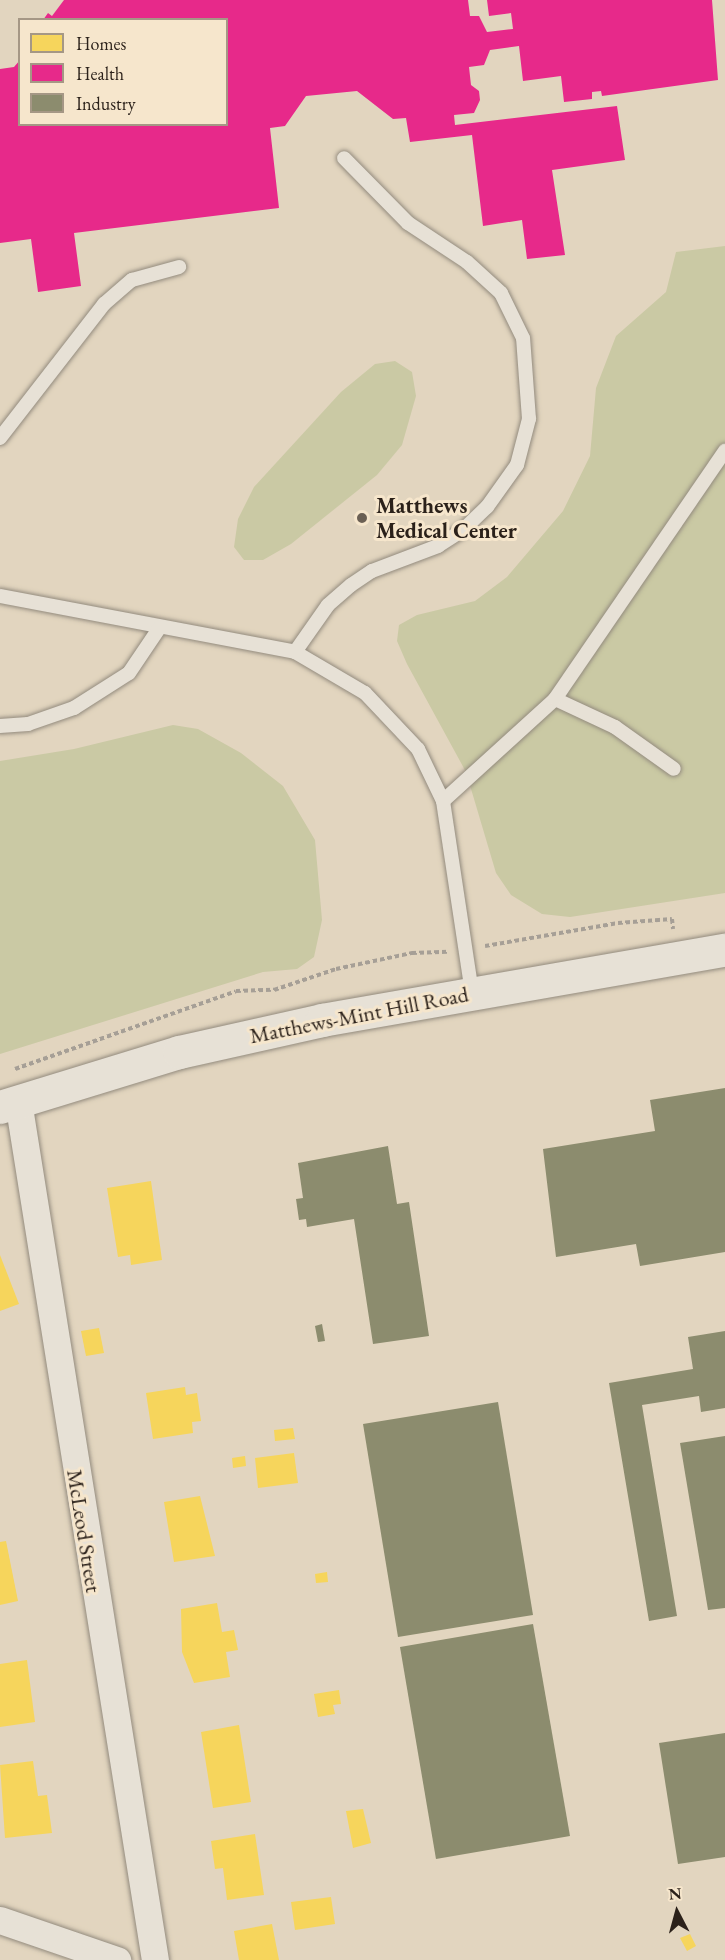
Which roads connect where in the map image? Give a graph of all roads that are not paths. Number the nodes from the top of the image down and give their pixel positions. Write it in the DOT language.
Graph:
graph roads {
  1 [pos="344,158"];
  2 [pos="179,267"];
  3 [pos="0,438"];
  4 [pos="725,451"];
  5 [pos="0,596"];
  6 [pos="160,627"];
  7 [pos="295,652"];
  8 [pos="555,699"];
  9 [pos="0,726"];
  10 [pos="674,769"];
  11 [pos="443,801"];
  12 [pos="725,950"];
  13 [pos="472,993"];
  14 [pos="10,1093"];
  15 [pos="0,1920"];
  16 [pos="117,1960"];
  17 [pos="155,1960"];
  1 -- 7 [label="lane"];
  2 -- 3 [label="lane"];
  4 -- 8 [label="lane"];
  5 -- 6 [label="lane"];
  6 -- 7 [label="lane"];
  6 -- 9 [label="lane"];
  7 -- 11 [label="lane"];
  8 -- 10 [label="lane"];
  8 -- 11 [label="lane"];
  11 -- 13 [label="lane"];
  12 -- 13 [label="main road, Matthews-Mint Hill Road"];
  13 -- 14 [label="main road, Matthews-Mint Hill Road"];
  14 -- 17 [label="street, McLeod Street"];
  15 -- 16 [label="street"];
}
